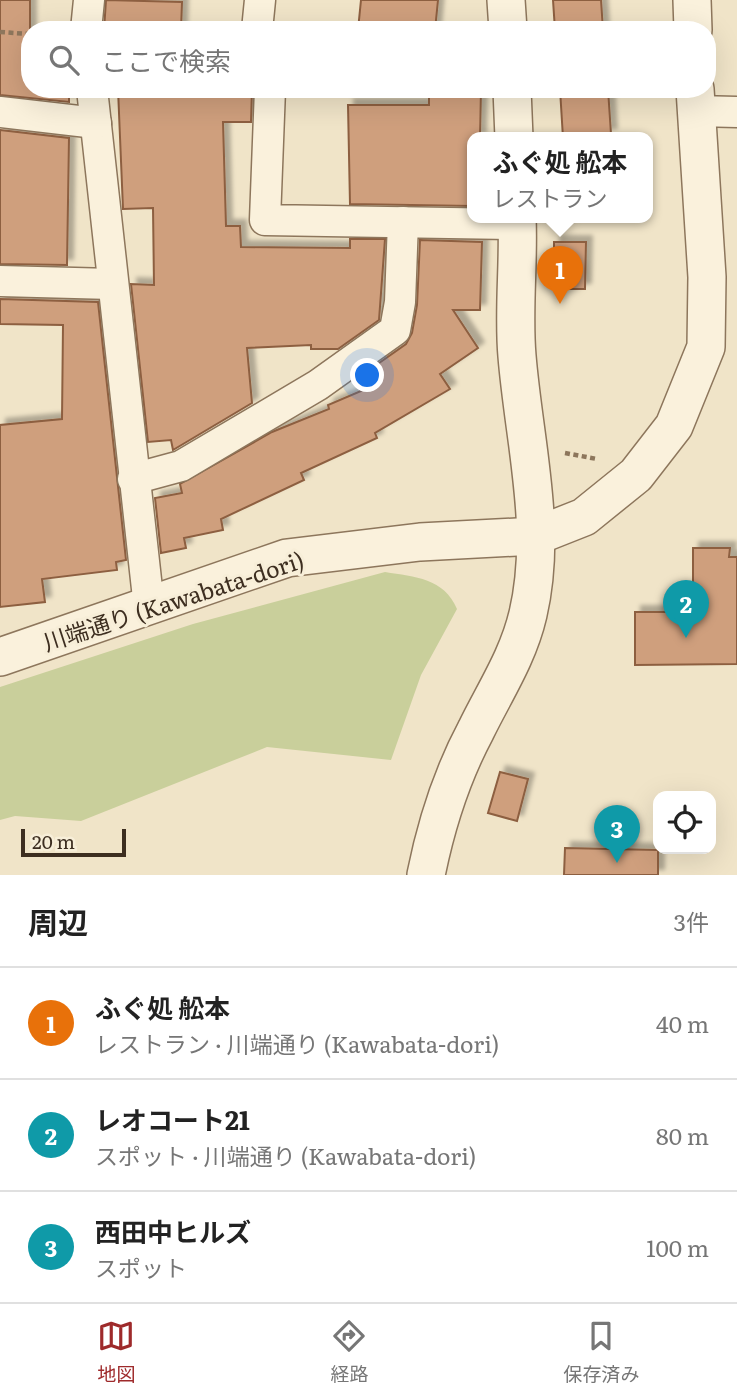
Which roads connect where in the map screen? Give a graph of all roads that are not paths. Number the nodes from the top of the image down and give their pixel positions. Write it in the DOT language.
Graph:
graph roads {
  1 [pos="89,0"];
  2 [pos="260,0"];
  3 [pos="506,0"];
  4 [pos="692,0"];
  5 [pos="87,21"];
  6 [pos="258,21"];
  7 [pos="507,21"];
  8 [pos="693,21"];
  9 [pos="93,98"];
  10 [pos="270,98"];
  11 [pos="512,98"];
  12 [pos="695,100"];
  13 [pos="737,111"];
  14 [pos="0,112"];
  15 [pos="96,123"];
  16 [pos="514,132"];
  17 [pos="467,221"];
  18 [pos="403,222"];
  19 [pos="517,223"];
  20 [pos="0,281"];
  21 [pos="112,284"];
  22 [pos="133,479"];
  23 [pos="536,536"];
  24 [pos="149,607"];
  25 [pos="0,657"];
  26 [pos="426,875"];
  1 -- 5 [label="street"];
  2 -- 6 [label="street"];
  3 -- 7 [label="street"];
  4 -- 8 [label="street"];
  9 -- 15 [label="street"];
  10 -- 18 [label="street"];
  11 -- 16 [label="street"];
  12 -- 13 [label="street"];
  12 -- 23 [label="street, 川端通り (Kawabata-dori)"];
  14 -- 15 [label="street"];
  15 -- 21 [label="street"];
  17 -- 18 [label="street"];
  18 -- 22 [label="street"];
  19 -- 23 [label="street"];
  20 -- 21 [label="street"];
  21 -- 22 [label="street"];
  22 -- 24 [label="street"];
  23 -- 24 [label="street, 川端通り (Kawabata-dori)"];
  23 -- 26 [label="street"];
  24 -- 25 [label="street, 川端通り (Kawabata-dori)"];
}
